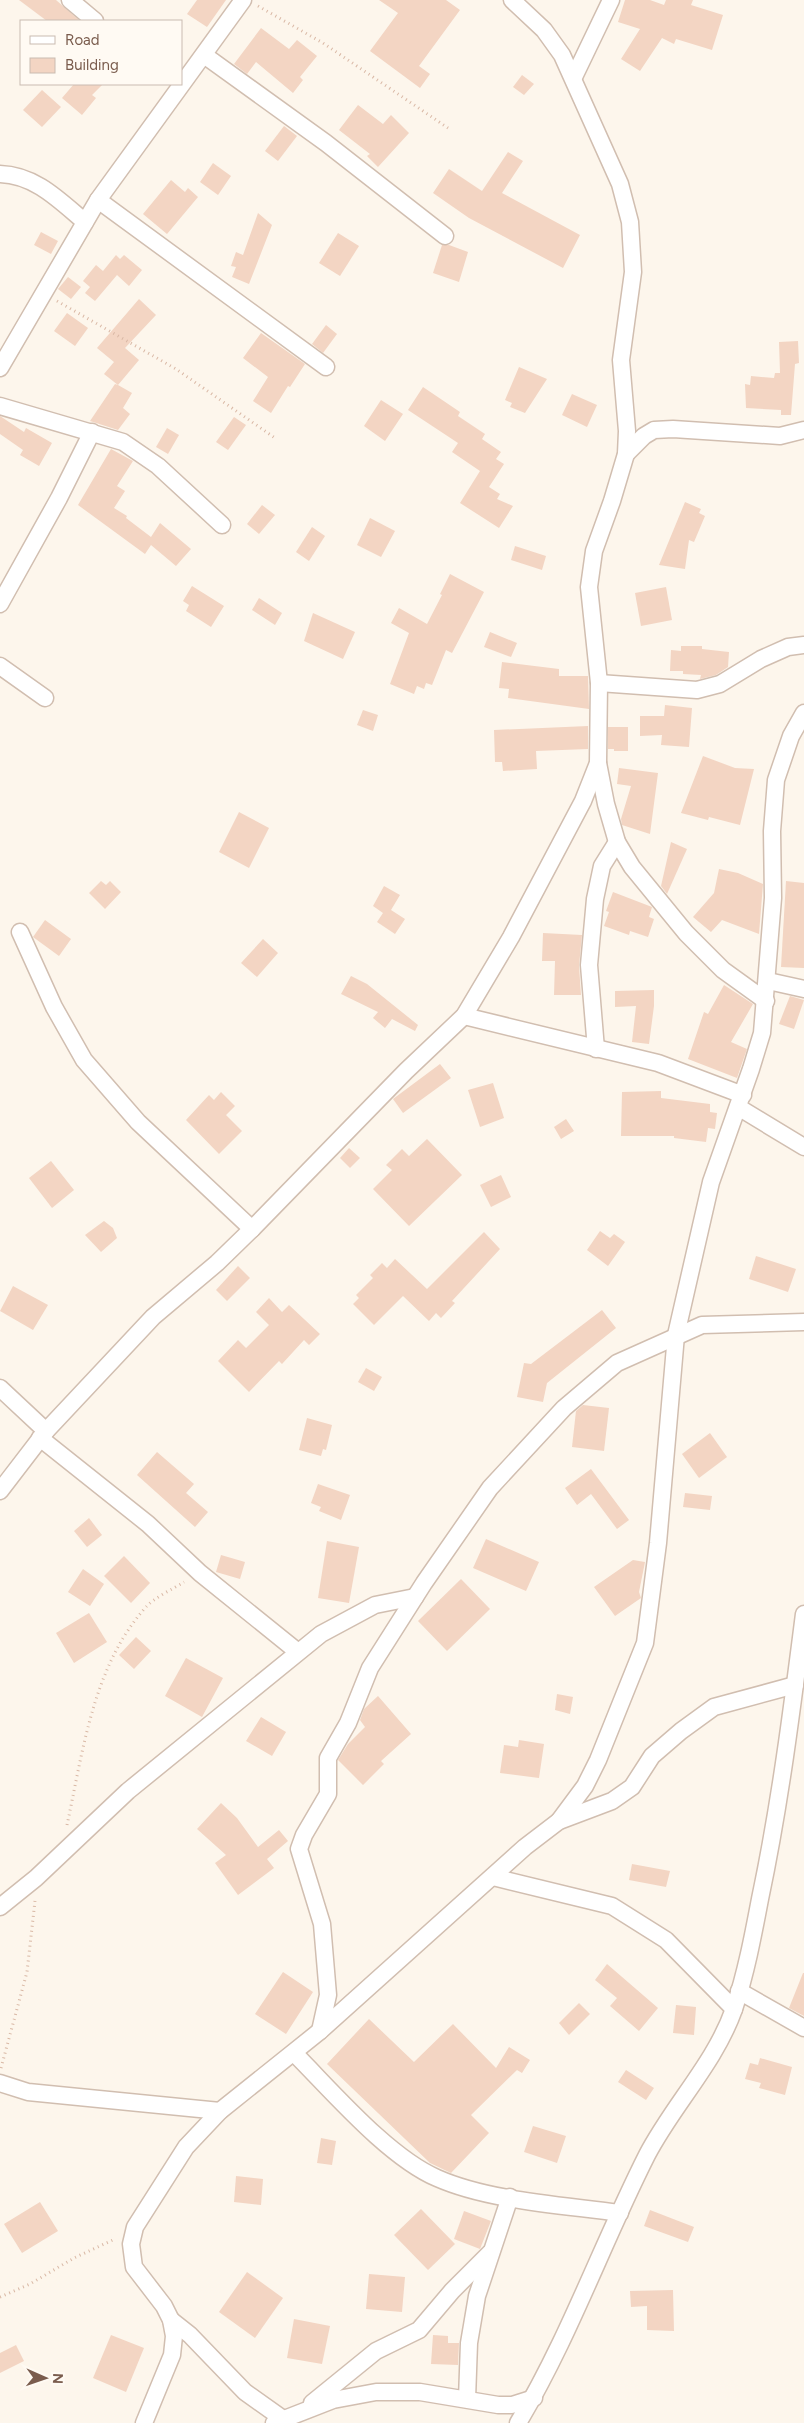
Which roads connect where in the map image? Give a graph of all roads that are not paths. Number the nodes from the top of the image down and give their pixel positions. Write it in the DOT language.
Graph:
graph roads {
  1 [pos="70,0"];
  2 [pos="512,0"];
  3 [pos="611,0"];
  4 [pos="248,2"];
  5 [pos="94,20"];
  6 [pos="204,56"];
  7 [pos="574,77"];
  8 [pos="182,78"];
  9 [pos="172,88"];
  10 [pos="0,174"];
  11 [pos="98,200"];
  12 [pos="85,222"];
  13 [pos="445,236"];
  14 [pos="326,367"];
  15 [pos="0,368"];
  16 [pos="0,406"];
  17 [pos="804,430"];
  18 [pos="92,432"];
  19 [pos="626,454"];
  20 [pos="222,525"];
  21 [pos="0,604"];
  22 [pos="804,645"];
  23 [pos="0,666"];
  24 [pos="599,683"];
  25 [pos="45,698"];
  26 [pos="804,713"];
  27 [pos="598,763"];
  28 [pos="617,842"];
  29 [pos="20,932"];
  30 [pos="768,981"];
  31 [pos="804,989"];
  32 [pos="766,1001"];
  33 [pos="464,1016"];
  34 [pos="596,1049"];
  35 [pos="740,1101"];
  36 [pos="804,1147"];
  37 [pos="252,1229"];
  38 [pos="804,1322"];
  39 [pos="676,1335"];
  40 [pos="0,1388"];
  41 [pos="43,1435"];
  42 [pos="0,1491"];
  43 [pos="415,1597"];
  44 [pos="804,1614"];
  45 [pos="298,1652"];
  46 [pos="795,1685"];
  47 [pos="559,1821"];
  48 [pos="493,1877"];
  49 [pos="0,1908"];
  50 [pos="739,1991"];
  51 [pos="734,2009"];
  52 [pos="804,2028"];
  53 [pos="320,2031"];
  54 [pos="294,2053"];
  55 [pos="0,2083"];
  56 [pos="220,2111"];
  57 [pos="510,2197"];
  58 [pos="620,2212"];
  59 [pos="490,2253"];
  60 [pos="171,2320"];
  61 [pos="534,2398"];
  62 [pos="467,2399"];
  63 [pos="302,2411"];
  64 [pos="278,2421"];
  65 [pos="144,2423"];
  66 [pos="518,2423"];
  67 [pos="523,2423"];
  1 -- 5 [label="street"];
  2 -- 7 [label="street"];
  3 -- 7 [label="street"];
  4 -- 6 [label="street"];
  6 -- 8 [label="street"];
  6 -- 13 [label="street"];
  7 -- 19 [label="street"];
  9 -- 11 [label="street"];
  10 -- 12 [label="street"];
  11 -- 12 [label="street"];
  11 -- 14 [label="street"];
  12 -- 15 [label="street"];
  16 -- 18 [label="street"];
  17 -- 19 [label="street"];
  18 -- 20 [label="street"];
  18 -- 21 [label="street"];
  19 -- 24 [label="street"];
  22 -- 24 [label="street"];
  23 -- 25 [label="street"];
  24 -- 27 [label="street"];
  26 -- 30 [label="street"];
  27 -- 28 [label="street"];
  27 -- 33 [label="street"];
  28 -- 32 [label="street"];
  28 -- 34 [label="street"];
  29 -- 37 [label="street"];
  30 -- 31 [label="street"];
  30 -- 32 [label="street"];
  32 -- 35 [label="street"];
  33 -- 34 [label="street"];
  33 -- 37 [label="street"];
  34 -- 35 [label="street"];
  35 -- 36 [label="street"];
  35 -- 39 [label="street"];
  37 -- 41 [label="street"];
  38 -- 39 [label="street"];
  39 -- 43 [label="street"];
  39 -- 47 [label="street"];
  40 -- 41 [label="street"];
  41 -- 42 [label="street"];
  41 -- 45 [label="street"];
  43 -- 45 [label="street"];
  43 -- 53 [label="street"];
  44 -- 46 [label="street"];
  45 -- 49 [label="street"];
  46 -- 47 [label="street"];
  46 -- 50 [label="street"];
  47 -- 48 [label="street"];
  48 -- 51 [label="street"];
  48 -- 53 [label="street"];
  50 -- 51 [label="street"];
  50 -- 52 [label="street"];
  51 -- 58 [label="street"];
  53 -- 54 [label="street"];
  54 -- 56 [label="street"];
  54 -- 57 [label="street"];
  55 -- 56 [label="street"];
  56 -- 60 [label="street"];
  57 -- 58 [label="street"];
  57 -- 59 [label="street"];
  58 -- 61 [label="street"];
  59 -- 62 [label="street"];
  59 -- 63 [label="street"];
  60 -- 64 [label="street"];
  60 -- 65 [label="street"];
  61 -- 62 [label="street"];
  61 -- 66 [label="street"];
  62 -- 63 [label="street"];
  63 -- 64 [label="street"];
  66 -- 67 [label="street"];
}
